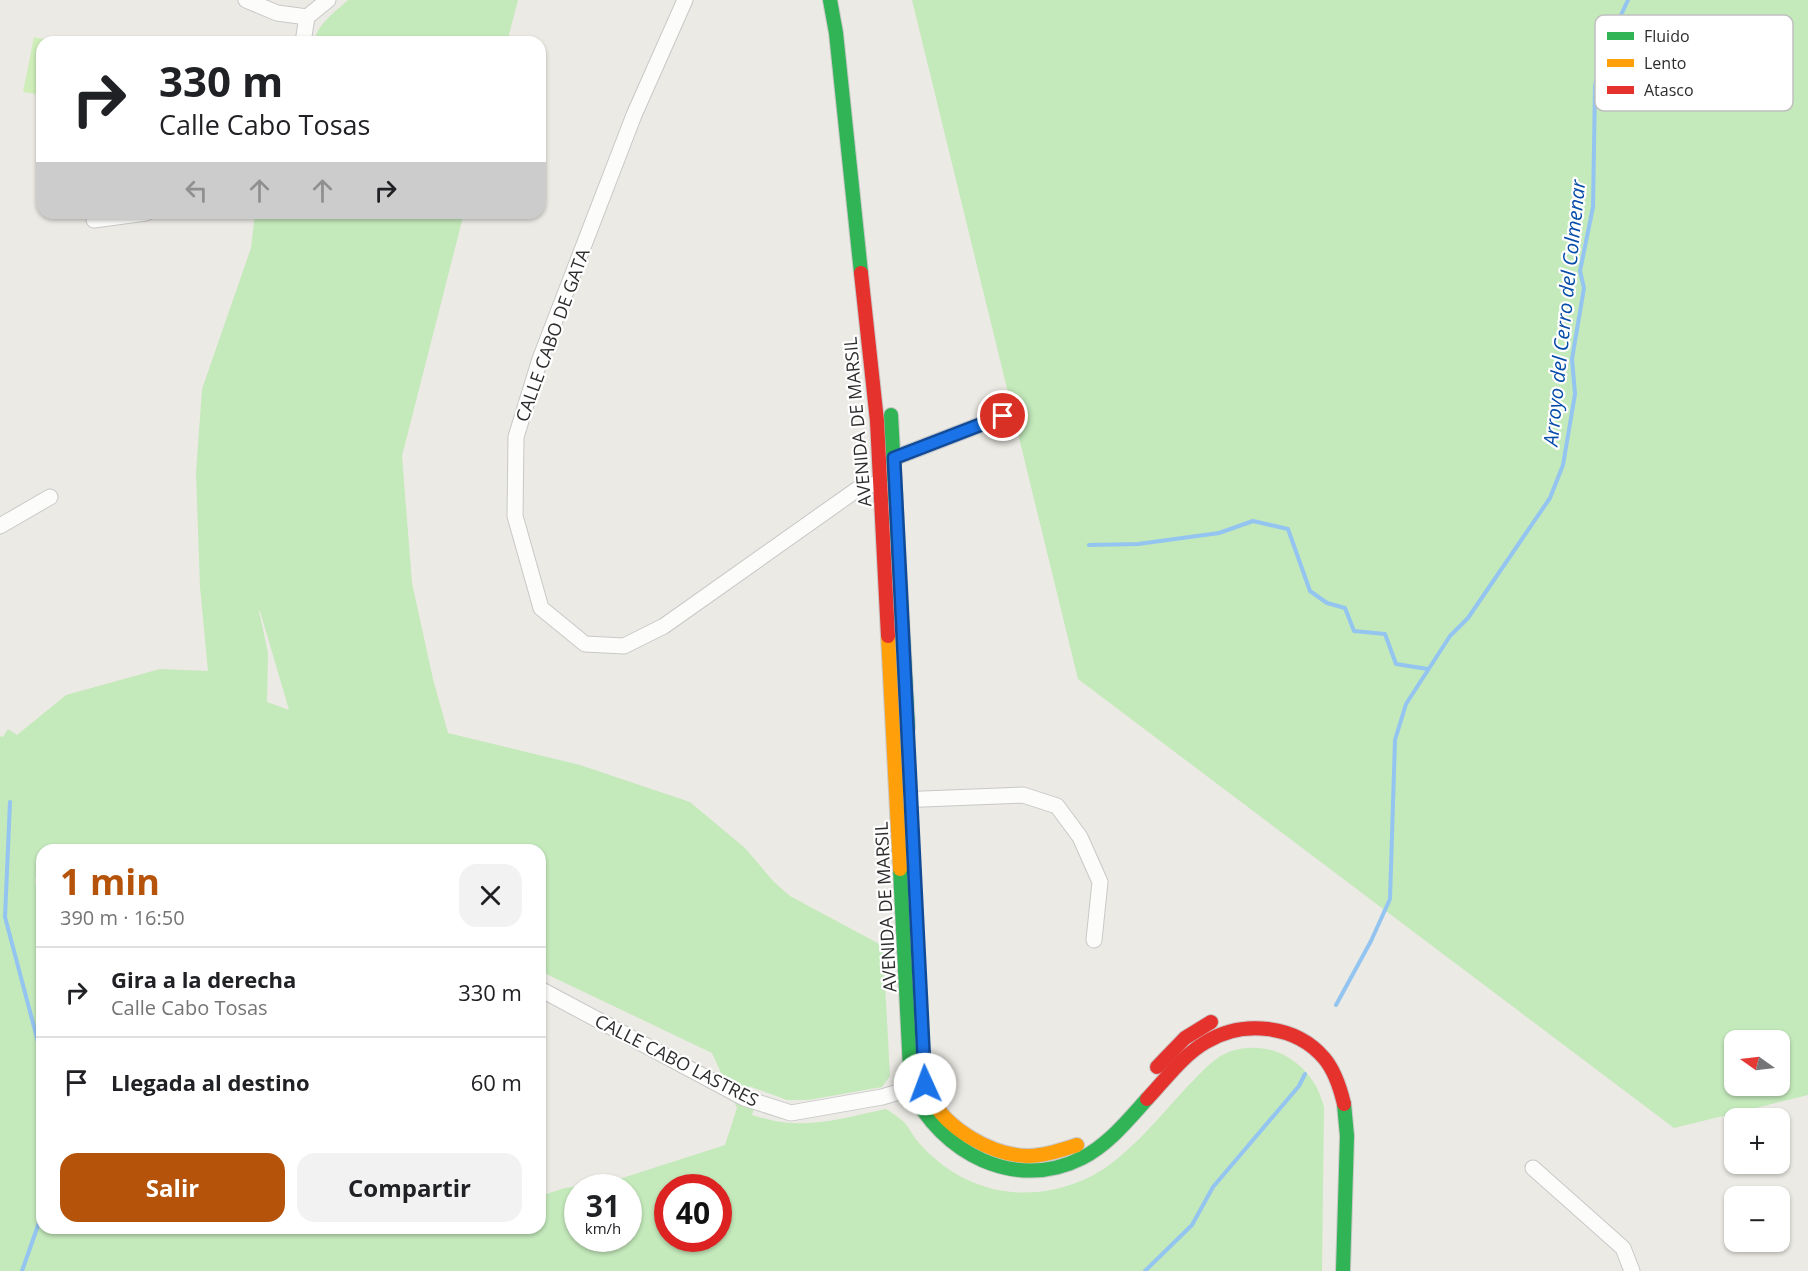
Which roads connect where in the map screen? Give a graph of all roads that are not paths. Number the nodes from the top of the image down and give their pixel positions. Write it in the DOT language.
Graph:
graph roads {
  1 [pos="246,0"];
  2 [pos="328,0"];
  3 [pos="685,0"];
  4 [pos="830,0"];
  5 [pos="308,17"];
  6 [pos="848,20"];
  7 [pos="304,36"];
  8 [pos="853,66"];
  9 [pos="101,219"];
  10 [pos="94,220"];
  11 [pos="889,396"];
  12 [pos="1003,416"];
  13 [pos="894,458"];
  14 [pos="880,483"];
  15 [pos="50,497"];
  16 [pos="0,526"];
  17 [pos="909,740"];
  18 [pos="908,799"];
  19 [pos="1094,940"];
  20 [pos="546,992"];
  21 [pos="1226,1016"];
  22 [pos="1280,1017"];
  23 [pos="1328,1043"];
  24 [pos="923,1049"];
  25 [pos="1148,1078"];
  26 [pos="918,1087"];
  27 [pos="1360,1130"];
  28 [pos="1085,1139"];
  29 [pos="1533,1168"];
  30 [pos="1360,1177"];
  31 [pos="1343,1271"];
  32 [pos="1632,1271"];
  1 -- 5 [label="street"];
  2 -- 5 [label="street"];
  3 -- 14 [label="street, CALLE CABO DE GATA"];
  4 -- 14 [label="street, AVENIDA DE MARSIL"];
  5 -- 7 [label="street"];
  6 -- 8 [label="street"];
  9 -- 10 [label="street"];
  11 -- 13 [label="street, AVENIDA DE MARSIL"];
  12 -- 13 [label="street"];
  13 -- 17 [label="street, AVENIDA DE MARSIL"];
  14 -- 18 [label="street, AVENIDA DE MARSIL"];
  15 -- 16 [label="street"];
  18 -- 19 [label="street"];
  18 -- 26 [label="street, AVENIDA DE MARSIL"];
  20 -- 26 [label="street, CALLE CABO LASTRES"];
  21 -- 25 [label="street"];
  22 -- 23 [label="street"];
  24 -- 26 [label="street, AVENIDA DE MARSIL"];
  26 -- 28 [label="street, AVENIDA DE MARSIL"];
  26 -- 31 [label="street, AVENIDA DE MARSIL"];
  27 -- 30 [label="street"];
  29 -- 32 [label="street"];
}
